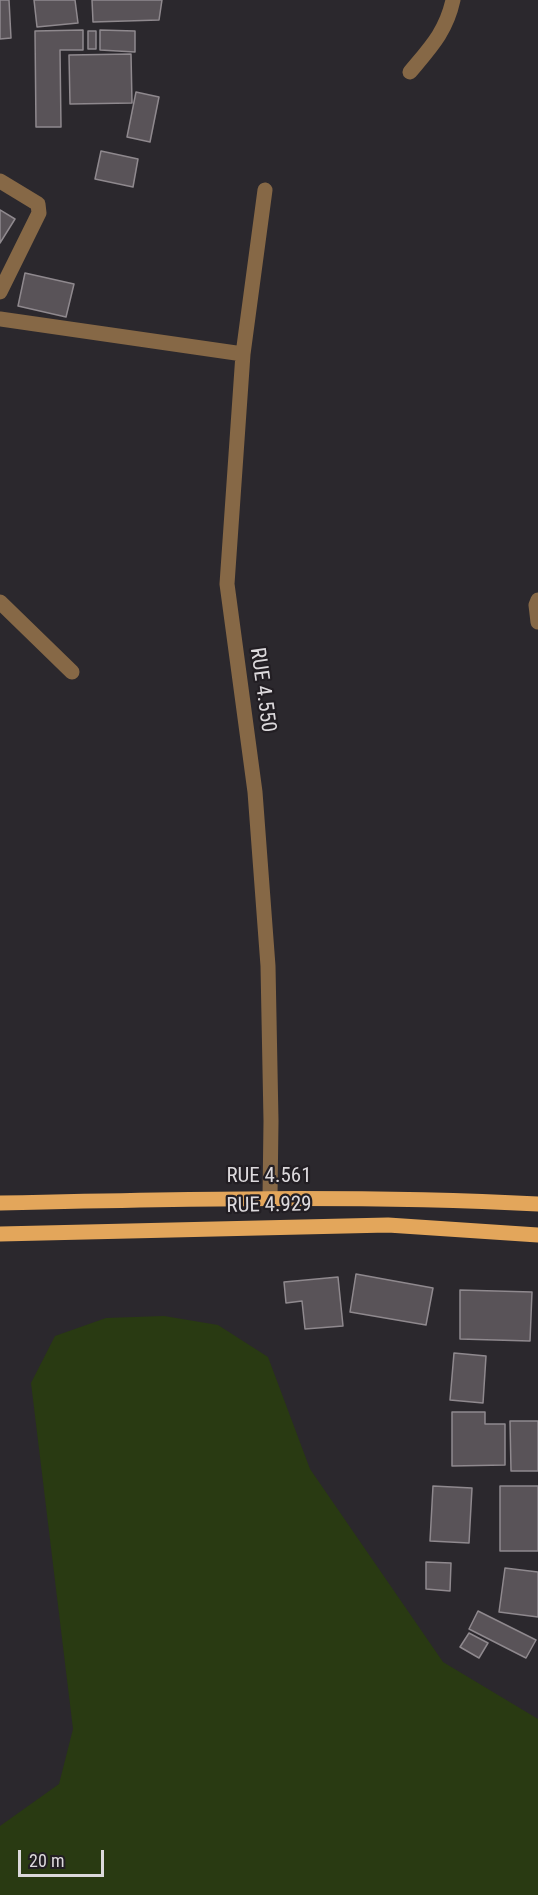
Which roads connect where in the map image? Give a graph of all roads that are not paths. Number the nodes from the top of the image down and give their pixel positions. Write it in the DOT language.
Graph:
graph roads {
  1 [pos="453,0"];
  2 [pos="410,72"];
  3 [pos="0,181"];
  4 [pos="265,190"];
  5 [pos="0,292"];
  6 [pos="0,319"];
  7 [pos="243,354"];
  8 [pos="538,600"];
  9 [pos="0,602"];
  10 [pos="538,622"];
  11 [pos="72,672"];
  12 [pos="270,1197"];
  13 [pos="0,1203"];
  14 [pos="538,1204"];
  15 [pos="0,1234"];
  16 [pos="538,1235"];
  1 -- 2 [label="street"];
  3 -- 5 [label="street"];
  4 -- 7 [label="street, RUE 4.550"];
  6 -- 7 [label="street"];
  7 -- 12 [label="street, RUE 4.550"];
  8 -- 10 [label="street"];
  9 -- 11 [label="street"];
  12 -- 13 [label="main road, RUE 4.561"];
  12 -- 14 [label="main road, RUE 4.561"];
  15 -- 16 [label="main road, RUE 4.929"];
}
